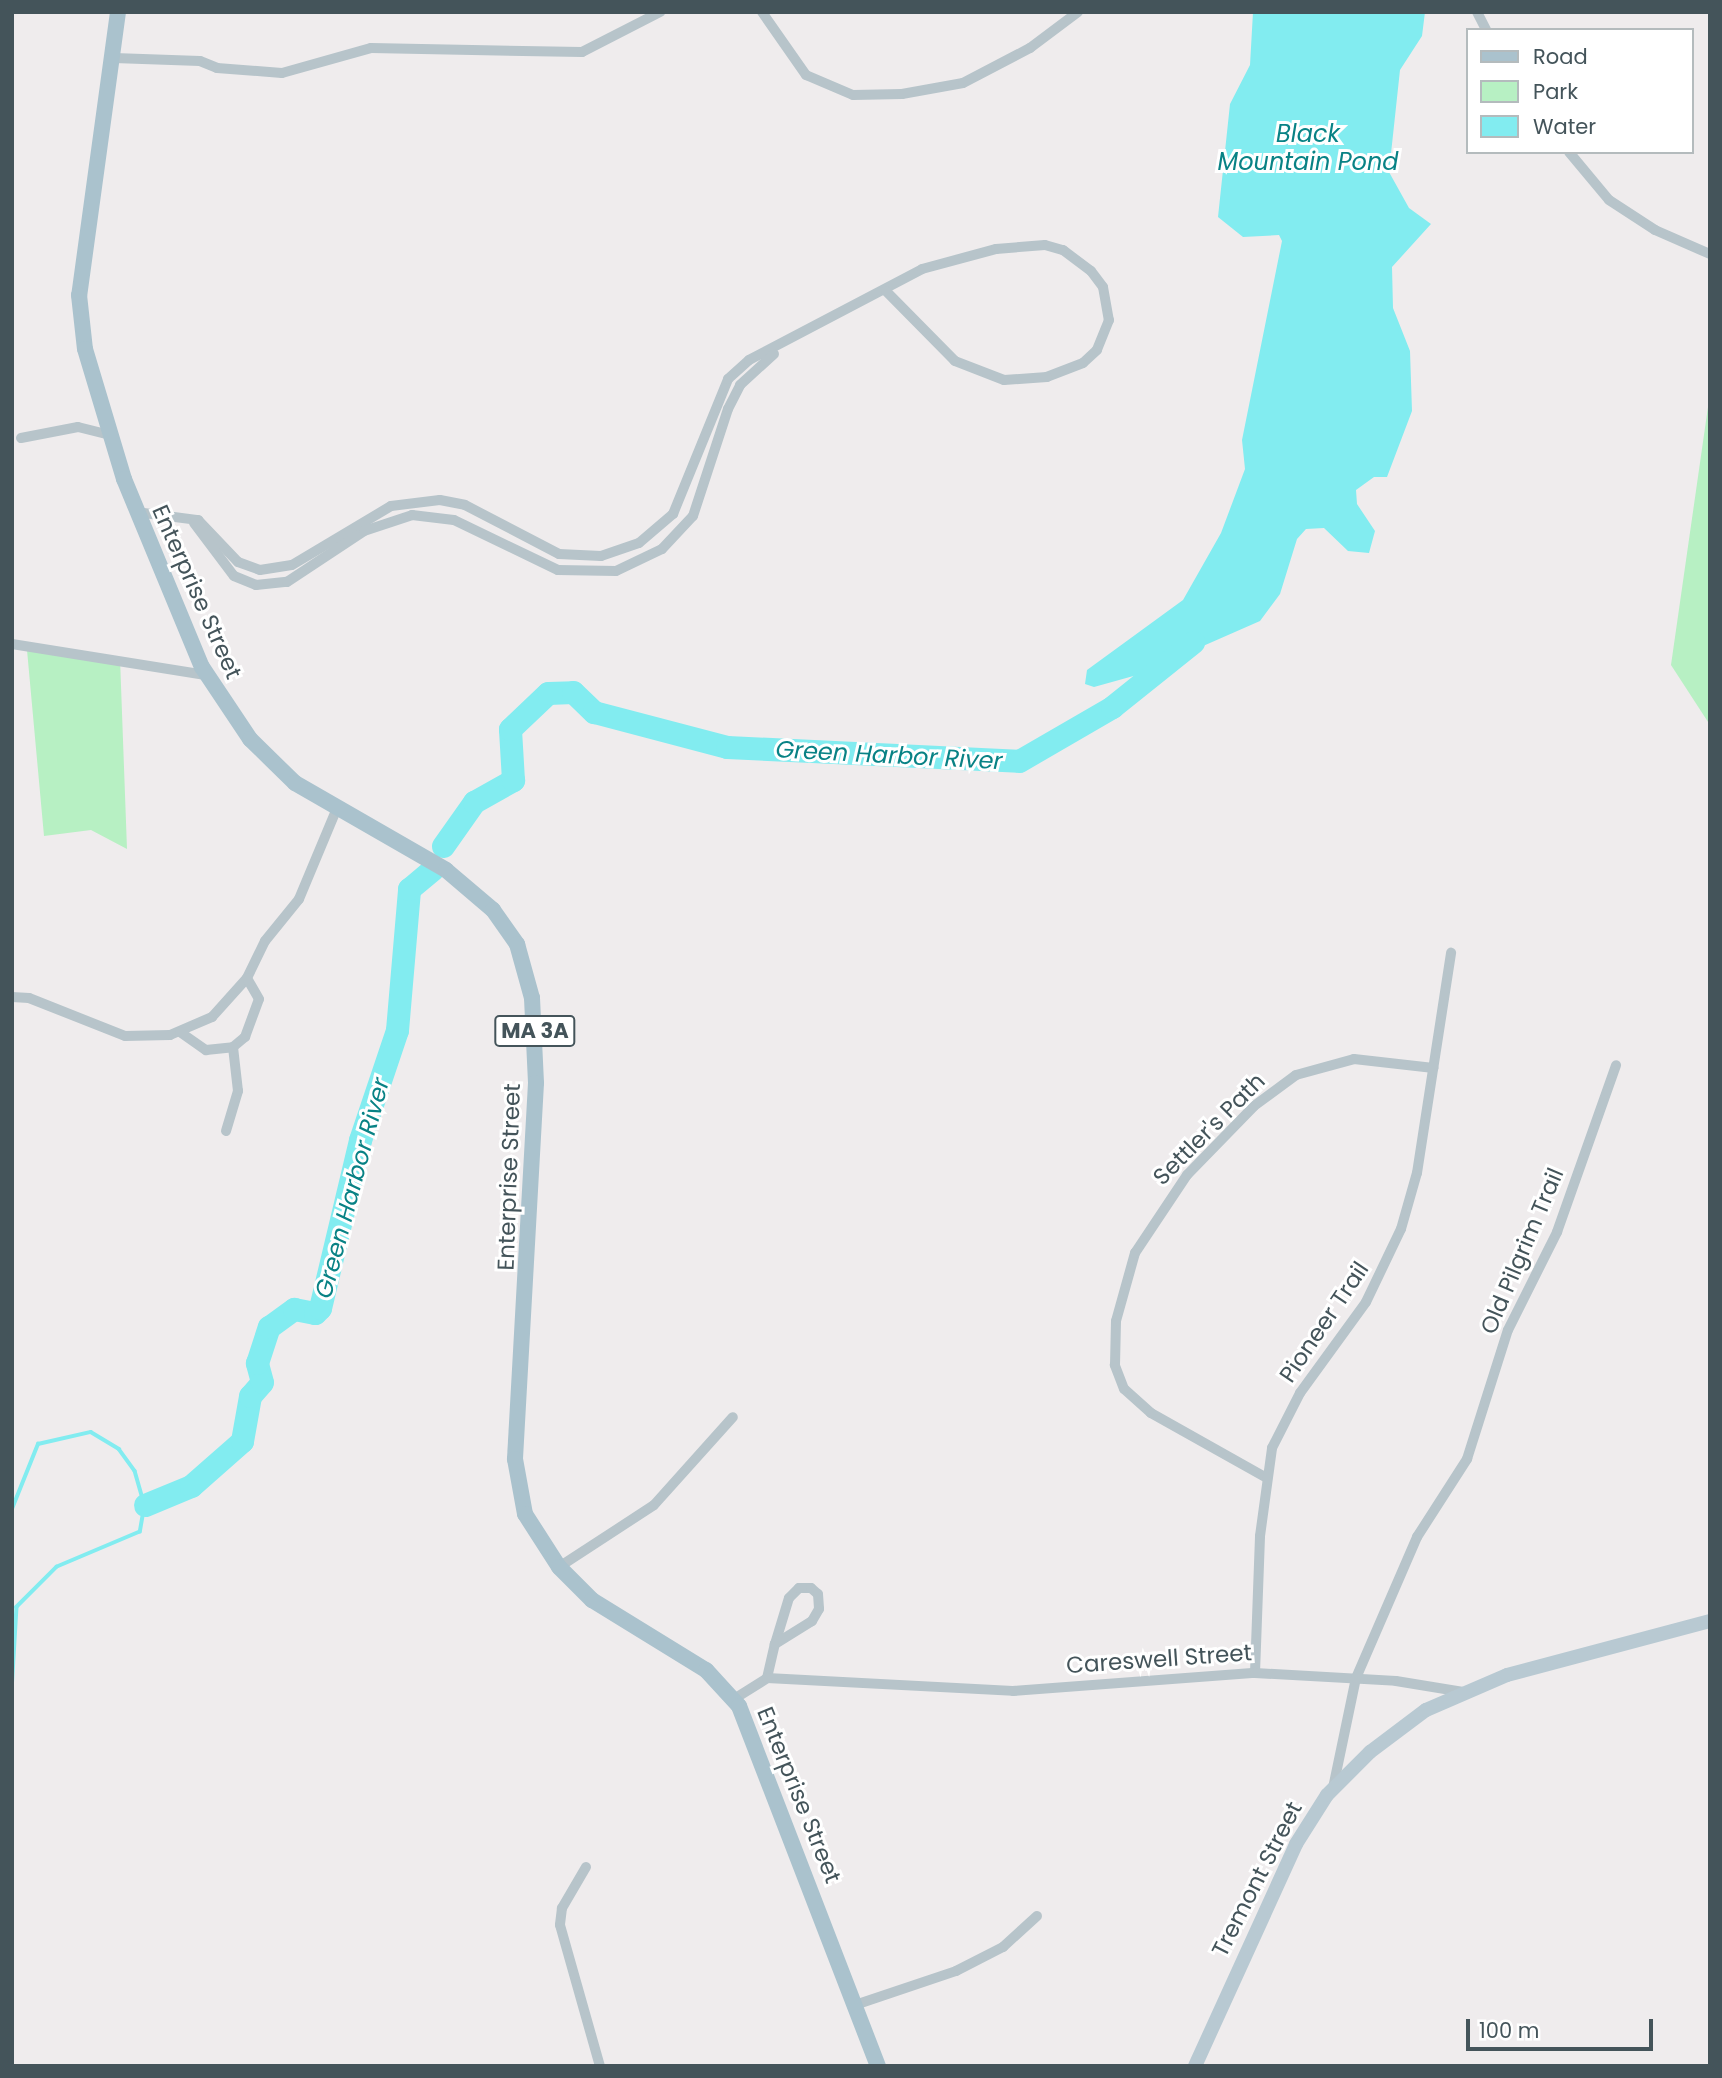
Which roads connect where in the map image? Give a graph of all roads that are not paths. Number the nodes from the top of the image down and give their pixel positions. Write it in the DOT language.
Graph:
graph roads {
  1 [pos="118,12"];
  2 [pos="660,12"];
  3 [pos="762,12"];
  4 [pos="1078,12"];
  5 [pos="1477,12"];
  6 [pos="1485,28"];
  7 [pos="115,52"];
  8 [pos="1571,154"];
  9 [pos="1710,254"];
  10 [pos="886,291"];
  11 [pos="815,328"];
  12 [pos="710,415"];
  13 [pos="724,424"];
  14 [pos="109,435"];
  15 [pos="21,438"];
  16 [pos="440,500"];
  17 [pos="136,512"];
  18 [pos="436,515"];
  19 [pos="184,517"];
  20 [pos="647,538"];
  21 [pos="328,541"];
  22 [pos="532,542"];
  23 [pos="334,552"];
  24 [pos="656,553"];
  25 [pos="524,556"];
  26 [pos="300,561"];
  27 [pos="306,573"];
  28 [pos="12,644"];
  29 [pos="206,675"];
  30 [pos="337,808"];
  31 [pos="1451,953"];
  32 [pos="247,978"];
  33 [pos="12,997"];
  34 [pos="180,1032"];
  35 [pos="233,1047"];
  36 [pos="1616,1065"];
  37 [pos="1433,1068"];
  38 [pos="226,1131"];
  39 [pos="733,1417"];
  40 [pos="1265,1477"];
  41 [pos="559,1567"];
  42 [pos="1710,1621"];
  43 [pos="775,1644"];
  44 [pos="1255,1673"];
  45 [pos="767,1678"];
  46 [pos="1356,1678"];
  47 [pos="1463,1692"];
  48 [pos="734,1699"];
  49 [pos="1333,1788"];
  50 [pos="586,1867"];
  51 [pos="1037,1916"];
  52 [pos="855,2004"];
  53 [pos="600,2066"];
  54 [pos="878,2066"];
  55 [pos="1195,2066"];
  1 -- 7 [label="main road, MA 3A"];
  2 -- 7 [label="street"];
  3 -- 4 [label="street"];
  5 -- 6 [label="street"];
  7 -- 14 [label="main road, Enterprise Street / MA 3A"];
  8 -- 9 [label="street"];
  10 -- 10 [label="street"];
  10 -- 11 [label="street"];
  11 -- 12 [label="street"];
  11 -- 13 [label="street"];
  12 -- 13 [label="street"];
  12 -- 20 [label="street"];
  13 -- 24 [label="street"];
  14 -- 15 [label="street"];
  14 -- 17 [label="main road, Enterprise Street / MA 3A"];
  16 -- 18 [label="street"];
  16 -- 21 [label="street"];
  16 -- 22 [label="street"];
  17 -- 19 [label="street"];
  17 -- 29 [label="main road, Enterprise Street / MA 3A"];
  18 -- 23 [label="street"];
  18 -- 25 [label="street"];
  19 -- 26 [label="street"];
  19 -- 27 [label="street"];
  20 -- 22 [label="street"];
  20 -- 24 [label="street"];
  21 -- 23 [label="street"];
  21 -- 26 [label="street"];
  22 -- 25 [label="street"];
  23 -- 27 [label="street"];
  24 -- 25 [label="street"];
  26 -- 27 [label="street"];
  28 -- 29 [label="street"];
  29 -- 30 [label="main road, Enterprise Street / MA 3A"];
  30 -- 32 [label="street"];
  30 -- 41 [label="main road, Enterprise Street / MA 3A"];
  31 -- 37 [label="street, Pioneer Trail"];
  32 -- 34 [label="street"];
  32 -- 35 [label="street"];
  33 -- 34 [label="street"];
  34 -- 35 [label="street"];
  35 -- 38 [label="street"];
  36 -- 46 [label="street, Old Pilgrim Trail"];
  37 -- 40 [label="street, Pioneer Trail"];
  37 -- 40 [label="street, Settler's Path"];
  39 -- 41 [label="street"];
  40 -- 44 [label="street, Pioneer Trail"];
  41 -- 48 [label="main road, Enterprise Street / MA 3A"];
  42 -- 47 [label="main road, Careswell Street"];
  43 -- 43 [label="street"];
  43 -- 45 [label="street"];
  44 -- 45 [label="street, Careswell Street"];
  44 -- 46 [label="street, Careswell Street"];
  45 -- 48 [label="street"];
  46 -- 47 [label="street, Careswell Street"];
  46 -- 49 [label="street, Old Pilgrim Trail"];
  47 -- 49 [label="main road, Tremont Street"];
  48 -- 52 [label="main road, Enterprise Street / MA 3A"];
  49 -- 55 [label="main road, Tremont Street"];
  50 -- 53 [label="street"];
  51 -- 52 [label="street"];
  52 -- 54 [label="main road, Enterprise Street / MA 3A"];
}
